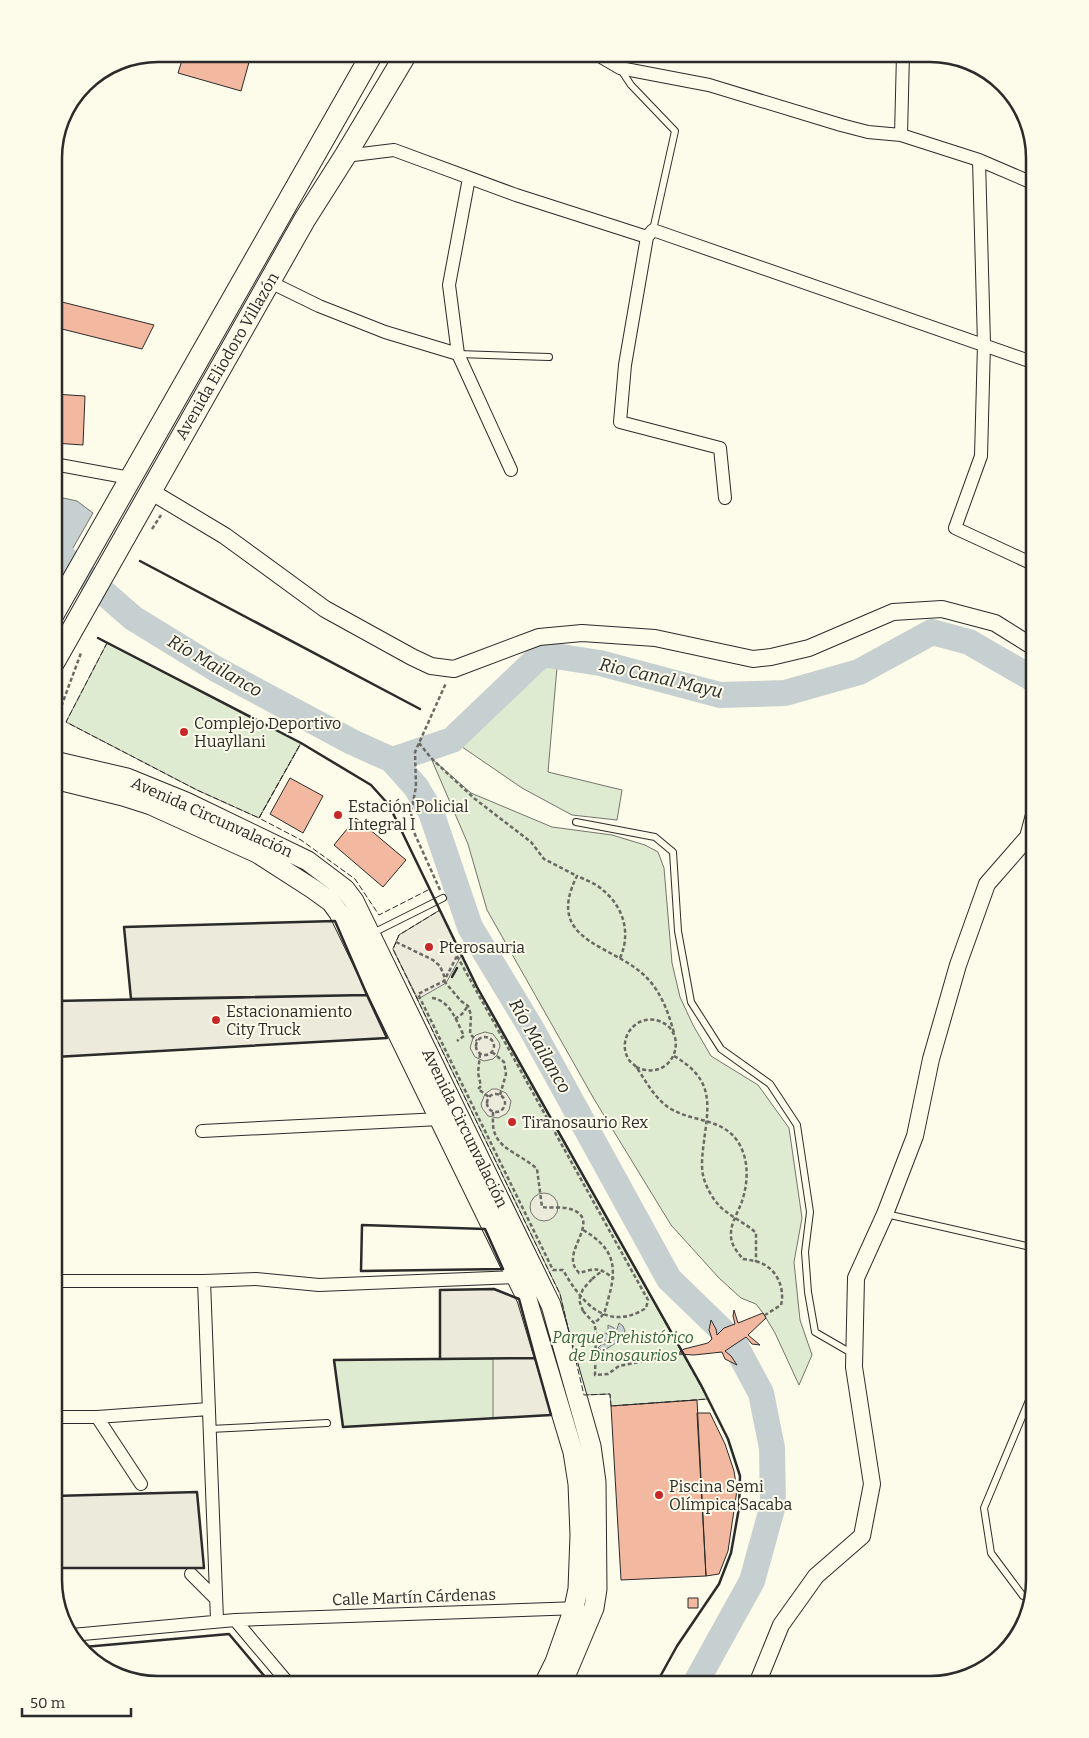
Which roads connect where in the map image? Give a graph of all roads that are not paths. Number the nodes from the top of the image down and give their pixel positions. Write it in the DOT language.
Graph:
graph roads {
  1 [pos="356,63"];
  2 [pos="367,63"];
  3 [pos="378,63"];
  4 [pos="401,63"];
  5 [pos="611,63"];
  6 [pos="902,63"];
  7 [pos="620,68"];
  8 [pos="901,135"];
  9 [pos="346,156"];
  10 [pos="978,160"];
  11 [pos="469,178"];
  12 [pos="1026,180"];
  13 [pos="284,207"];
  14 [pos="650,234"];
  15 [pos="270,282"];
  16 [pos="984,344"];
  17 [pos="458,354"];
  18 [pos="549,357"];
  19 [pos="1026,360"];
  20 [pos="63,466"];
  21 [pos="511,470"];
  22 [pos="130,478"];
  23 [pos="150,491"];
  24 [pos="724,498"];
  25 [pos="1026,561"];
  26 [pos="63,598"];
  27 [pos="1026,642"];
  28 [pos="63,648"];
  29 [pos="63,763"];
  30 [pos="63,781"];
  31 [pos="576,822"];
  32 [pos="1026,839"];
  33 [pos="312,863"];
  34 [pos="301,881"];
  35 [pos="443,898"];
  36 [pos="363,939"];
  37 [pos="440,1119"];
  38 [pos="202,1131"];
  39 [pos="885,1214"];
  40 [pos="1026,1246"];
  41 [pos="534,1269"];
  42 [pos="516,1277"];
  43 [pos="62,1281"];
  44 [pos="204,1281"];
  45 [pos="854,1355"];
  46 [pos="579,1408"];
  47 [pos="1026,1408"];
  48 [pos="209,1409"];
  49 [pos="560,1411"];
  50 [pos="62,1417"];
  51 [pos="98,1417"];
  52 [pos="327,1423"];
  53 [pos="210,1429"];
  54 [pos="141,1484"];
  55 [pos="191,1574"];
  56 [pos="1025,1596"];
  57 [pos="216,1600"];
  58 [pos="574,1608"];
  59 [pos="594,1608"];
  60 [pos="217,1620"];
  61 [pos="235,1620"];
  62 [pos="80,1634"];
  63 [pos="281,1675"];
  64 [pos="548,1676"];
  65 [pos="566,1676"];
  66 [pos="760,1676"];
  1 -- 13 [label="highway, Avenida Eliodoro Villazón"];
  2 -- 13 [label="highway, Avenida Eliodoro Villazón"];
  3 -- 13 [label="highway, Avenida Eliodoro Villazón"];
  4 -- 9 [label="highway, Avenida Eliodoro Villazón"];
  5 -- 7 [label="street"];
  6 -- 8 [label="street"];
  7 -- 8 [label="street"];
  7 -- 14 [label="lane"];
  8 -- 10 [label="street"];
  9 -- 11 [label="street"];
  9 -- 15 [label="highway, Avenida Eliodoro Villazón"];
  10 -- 12 [label="street"];
  10 -- 16 [label="street"];
  11 -- 14 [label="street"];
  11 -- 17 [label="street"];
  13 -- 22 [label="highway, Avenida Eliodoro Villazón"];
  14 -- 16 [label="street"];
  14 -- 24 [label="street"];
  15 -- 17 [label="street"];
  15 -- 23 [label="highway, Avenida Eliodoro Villazón"];
  16 -- 19 [label="street"];
  16 -- 25 [label="street"];
  17 -- 18 [label="lane"];
  17 -- 21 [label="street"];
  20 -- 22 [label="street"];
  22 -- 26 [label="highway, Avenida Eliodoro Villazón"];
  23 -- 27 [label="street"];
  23 -- 28 [label="highway, Avenida Eliodoro Villazón"];
  29 -- 33 [label="main road, Avenida Circunvalación"];
  30 -- 34 [label="main road, Avenida Circunvalación"];
  31 -- 45 [label="lane"];
  32 -- 39 [label="street"];
  33 -- 34 [label="street"];
  33 -- 36 [label="main road, Avenida Circunvalación"];
  34 -- 36 [label="main road, Avenida Circunvalación"];
  35 -- 36 [label="lane"];
  36 -- 37 [label="main road, Avenida Circunvalación"];
  36 -- 41 [label="main road, Avenida Circunvalación"];
  37 -- 38 [label="street"];
  37 -- 42 [label="main road, Avenida Circunvalación"];
  39 -- 40 [label="lane"];
  39 -- 45 [label="street"];
  41 -- 42 [label="street"];
  41 -- 46 [label="main road, Avenida Circunvalación"];
  42 -- 44 [label="street"];
  42 -- 49 [label="main road, Avenida Circunvalación"];
  43 -- 44 [label="street"];
  44 -- 48 [label="street"];
  45 -- 66 [label="street"];
  46 -- 49 [label="street"];
  46 -- 59 [label="main road, Avenida Circunvalación"];
  47 -- 56 [label="lane"];
  48 -- 51 [label="street"];
  48 -- 53 [label="street"];
  49 -- 58 [label="main road, Avenida Circunvalación"];
  50 -- 51 [label="street"];
  51 -- 54 [label="street"];
  52 -- 53 [label="lane"];
  53 -- 57 [label="street"];
  55 -- 57 [label="street"];
  57 -- 60 [label="street"];
  58 -- 59 [label="street, Calle Martín Cárdenas"];
  58 -- 61 [label="street, Calle Martín Cárdenas"];
  58 -- 64 [label="main road, Avenida Circunvalación"];
  59 -- 65 [label="main road, Avenida Circunvalación"];
  60 -- 61 [label="street, Calle Martín Cárdenas"];
  60 -- 62 [label="street, Calle Martín Cárdenas"];
  61 -- 63 [label="street"];
}
